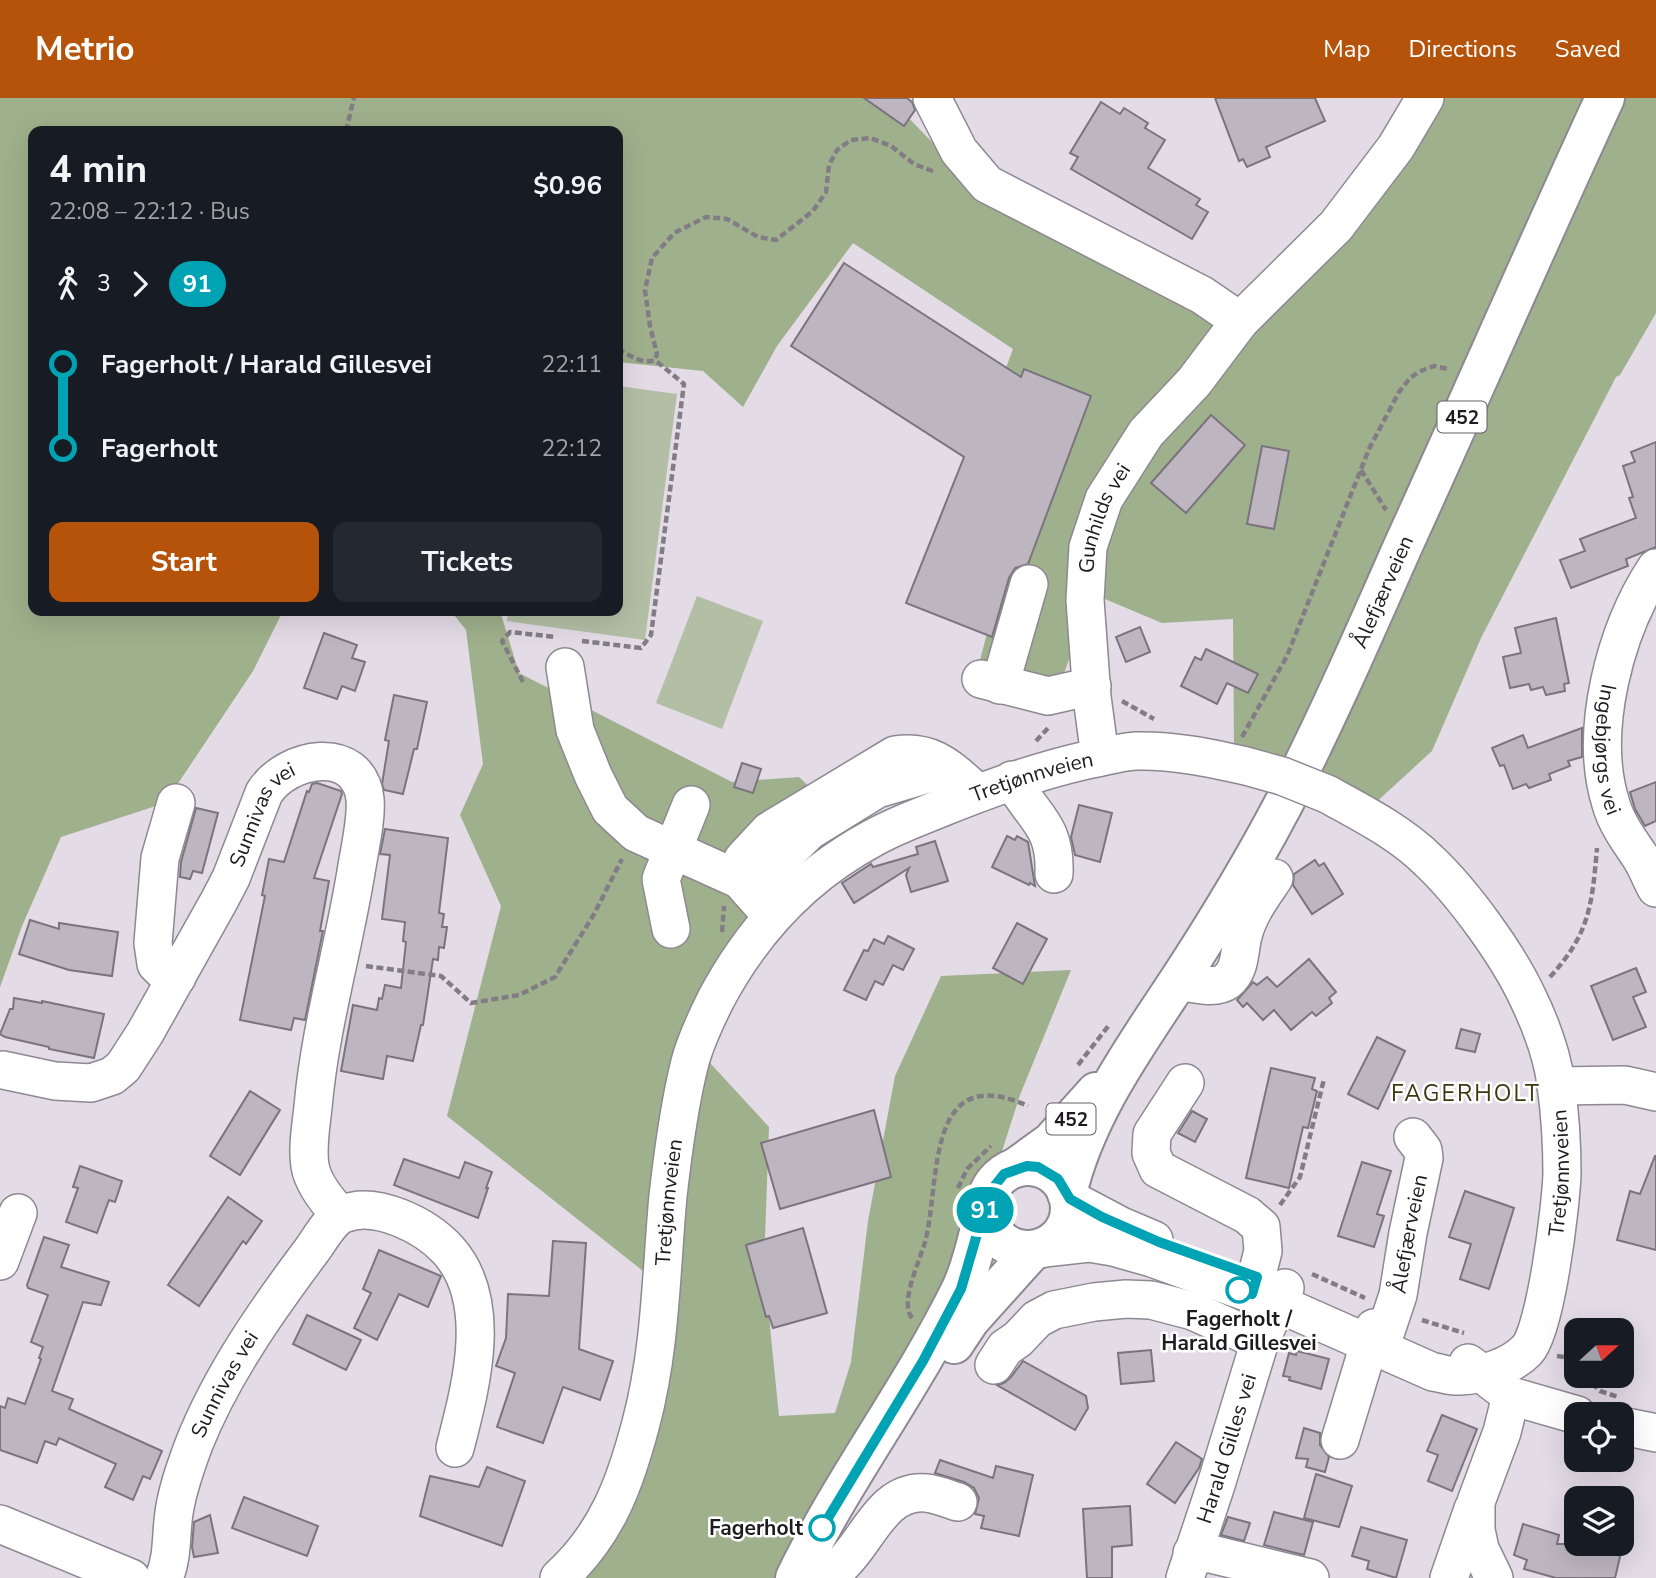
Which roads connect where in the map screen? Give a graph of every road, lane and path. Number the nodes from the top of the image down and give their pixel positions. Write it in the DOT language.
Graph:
graph roads {
  1 [pos="354,98"];
  2 [pos="932,98"];
  3 [pos="1426,98"];
  4 [pos="1605,98"];
  5 [pos="347,126"];
  6 [pos="967,163"];
  7 [pos="1240,321"];
  8 [pos="623,352"];
  9 [pos="1455,358"];
  10 [pos="655,360"];
  11 [pos="1361,469"];
  12 [pos="1392,497"];
  13 [pos="1656,568"];
  14 [pos="1029,584"];
  15 [pos="568,648"];
  16 [pos="523,682"];
  17 [pos="1091,686"];
  18 [pos="1243,752"];
  19 [pos="1100,757"];
  20 [pos="1012,780"];
  21 [pos="978,793"];
  22 [pos="176,803"];
  23 [pos="691,805"];
  24 [pos="1611,807"];
  25 [pos="636,834"];
  26 [pos="673,851"];
  27 [pos="1054,874"];
  28 [pos="1274,878"];
  29 [pos="1656,888"];
  30 [pos="754,895"];
  31 [pos="671,929"];
  32 [pos="339,962"];
  33 [pos="177,977"];
  34 [pos="1549,978"];
  35 [pos="1178,981"];
  36 [pos="1112,1020"];
  37 [pos="1123,1066"];
  38 [pos="3,1070"];
  39 [pos="1071,1076"];
  40 [pos="1324,1079"];
  41 [pos="1185,1083"];
  42 [pos="1556,1086"];
  43 [pos="1656,1093"];
  44 [pos="1028,1105"];
  45 [pos="1413,1137"];
  46 [pos="1008,1154"];
  47 [pos="1068,1197"];
  48 [pos="972,1198"];
  49 [pos="18,1213"];
  50 [pos="340,1215"];
  51 [pos="1261,1227"];
  52 [pos="1038,1249"];
  53 [pos="0,1261"];
  54 [pos="1268,1291"];
  55 [pos="919,1322"];
  56 [pos="1377,1339"];
  57 [pos="1260,1342"];
  58 [pos="994,1364"];
  59 [pos="1481,1372"];
  60 [pos="1511,1396"];
  61 [pos="1564,1411"];
  62 [pos="1634,1428"];
  63 [pos="1656,1433"];
  64 [pos="1340,1440"];
  65 [pos="455,1448"];
  66 [pos="958,1502"];
  67 [pos="1476,1502"];
  68 [pos="0,1524"];
  69 [pos="1188,1566"];
  70 [pos="818,1572"];
  71 [pos="131,1578"];
  72 [pos="164,1578"];
  73 [pos="559,1578"];
  74 [pos="1310,1578"];
  75 [pos="1449,1578"];
  76 [pos="1494,1578"];
  1 -- 5 [label="path"];
  2 -- 6 [label="street"];
  3 -- 7 [label="street, Gunhilds vei"];
  4 -- 35 [label="main road, Ålefjærveien / 452"];
  6 -- 7 [label="street"];
  6 -- 10 [label="path"];
  7 -- 17 [label="street, Gunhilds vei"];
  8 -- 10 [label="path"];
  9 -- 11 [label="path"];
  10 -- 15 [label="path"];
  11 -- 12 [label="path"];
  11 -- 18 [label="path"];
  13 -- 24 [label="street, Ingebjørgs vei"];
  14 -- 17 [label="street"];
  15 -- 16 [label="path"];
  15 -- 25 [label="street"];
  17 -- 19 [label="street, Gunhilds vei"];
  18 -- 19 [label="street, Tretjønnveien"];
  18 -- 42 [label="street, Tretjønnveien, bridge"];
  19 -- 20 [label="street, Tretjønnveien"];
  20 -- 21 [label="street, Tretjønnveien"];
  20 -- 27 [label="street"];
  21 -- 30 [label="street, Tretjønnveien"];
  21 -- 30 [label="street"];
  22 -- 33 [label="street"];
  23 -- 26 [label="street"];
  24 -- 29 [label="street, Ingebjørgs vei"];
  24 -- 34 [label="path"];
  25 -- 26 [label="street"];
  25 -- 32 [label="path"];
  26 -- 30 [label="street"];
  26 -- 31 [label="street"];
  28 -- 35 [label="street"];
  30 -- 73 [label="street, Tretjønnveien"];
  32 -- 33 [label="street, Sunnivas vei"];
  32 -- 50 [label="street, Sunnivas vei"];
  33 -- 38 [label="street, Sunnivas vei"];
  35 -- 37 [label="main road, Ålefjærveien / 452"];
  36 -- 39 [label="path"];
  37 -- 46 [label="main road, Ålefjærveien / 452"];
  37 -- 47 [label="main road, Ålefjærveien / 452"];
  40 -- 51 [label="path"];
  41 -- 51 [label="street"];
  42 -- 43 [label="street"];
  42 -- 59 [label="street, Tretjønnveien"];
  44 -- 55 [label="path"];
  45 -- 56 [label="street, Ålefjærveien"];
  46 -- 47 [label="main road"];
  46 -- 48 [label="main road, 452"];
  46 -- 48 [label="path"];
  47 -- 52 [label="main road, 452"];
  47 -- 54 [label="street"];
  48 -- 52 [label="main road"];
  48 -- 70 [label="main road, 452"];
  49 -- 53 [label="street"];
  50 -- 65 [label="street"];
  50 -- 72 [label="street, Sunnivas vei"];
  51 -- 54 [label="street, Harald Gilles vei"];
  52 -- 54 [label="street"];
  52 -- 70 [label="main road, 452"];
  54 -- 56 [label="street"];
  54 -- 57 [label="street, Harald Gilles vei"];
  56 -- 59 [label="street"];
  56 -- 64 [label="street, Ålefjærveien"];
  57 -- 58 [label="street"];
  57 -- 69 [label="street, Harald Gilles vei"];
  59 -- 60 [label="street"];
  60 -- 61 [label="street"];
  60 -- 67 [label="street"];
  62 -- 63 [label="street"];
  66 -- 70 [label="street"];
  67 -- 75 [label="street"];
  67 -- 76 [label="street"];
  68 -- 71 [label="street"];
  69 -- 74 [label="street, Harald Gilles vei"];
}
